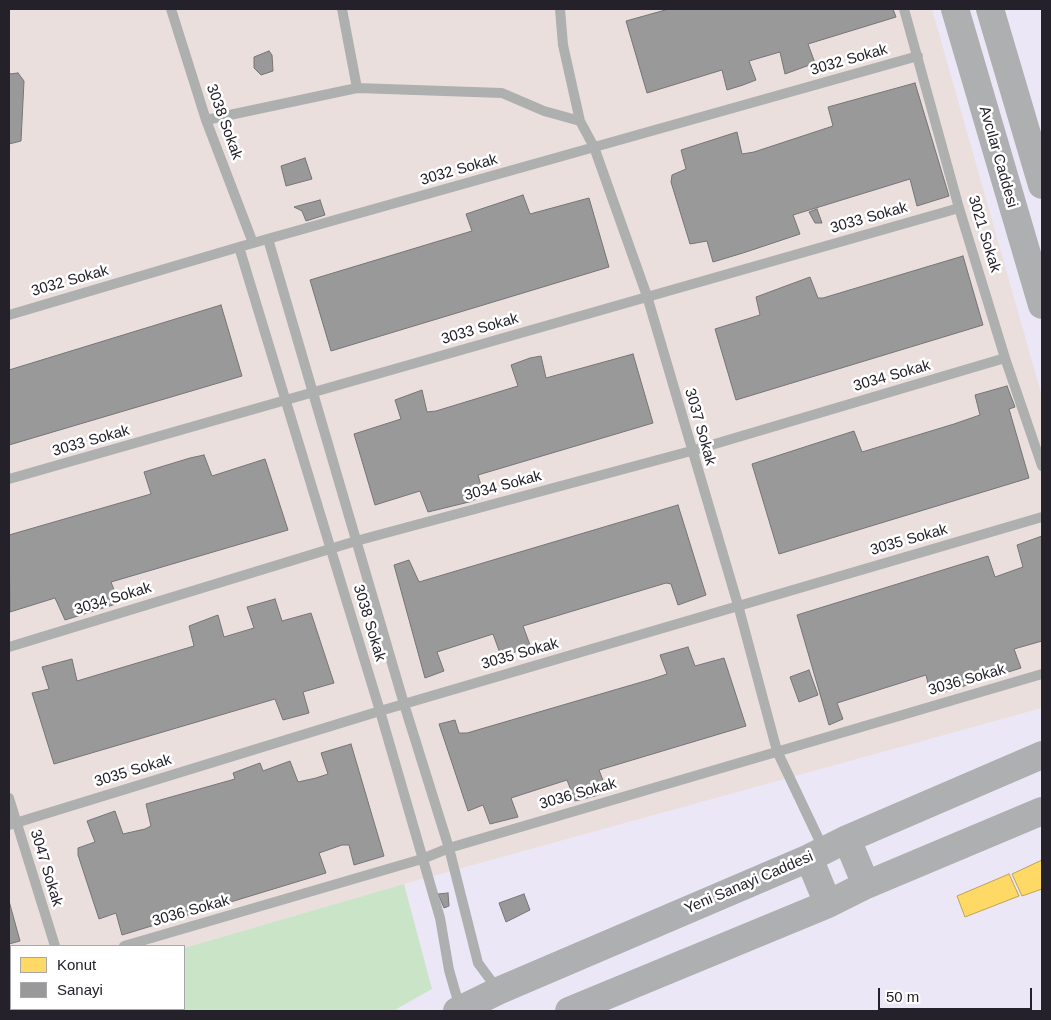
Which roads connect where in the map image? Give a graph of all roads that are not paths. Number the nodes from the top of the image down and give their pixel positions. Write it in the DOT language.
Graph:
graph roads {
  1 [pos="171,9"];
  2 [pos="342,9"];
  3 [pos="560,9"];
  4 [pos="904,9"];
  5 [pos="954,9"];
  6 [pos="990,9"];
  7 [pos="918,56"];
  8 [pos="357,88"];
  9 [pos="206,120"];
  10 [pos="580,121"];
  11 [pos="594,147"];
  12 [pos="1042,185"];
  13 [pos="960,208"];
  14 [pos="268,239"];
  15 [pos="253,243"];
  16 [pos="240,247"];
  17 [pos="647,296"];
  18 [pos="1042,305"];
  19 [pos="9,314"];
  20 [pos="1006,358"];
  21 [pos="313,392"];
  22 [pos="286,401"];
  23 [pos="691,451"];
  24 [pos="1042,466"];
  25 [pos="9,480"];
  26 [pos="1042,517"];
  27 [pos="356,541"];
  28 [pos="331,548"];
  29 [pos="738,605"];
  30 [pos="9,647"];
  31 [pos="1042,674"];
  32 [pos="404,704"];
  33 [pos="380,711"];
  34 [pos="777,751"];
  35 [pos="1042,755"];
  36 [pos="9,798"];
  37 [pos="1042,811"];
  38 [pos="12,824"];
  39 [pos="449,848"];
  40 [pos="826,849"];
  41 [pos="422,859"];
  42 [pos="866,885"];
  43 [pos="828,904"];
  44 [pos="54,945"];
  45 [pos="127,945"];
  46 [pos="503,1001"];
  47 [pos="459,1011"];
  48 [pos="569,1011"];
  1 -- 9 [label="lane, 3038 Sokak"];
  2 -- 8 [label="lane"];
  3 -- 10 [label="lane, 3037 Sokak"];
  4 -- 7 [label="lane, 3021 Sokak"];
  5 -- 18 [label="main road, Avcılar Caddesi"];
  6 -- 12 [label="main road"];
  7 -- 11 [label="lane, 3032 Sokak"];
  7 -- 13 [label="lane, 3021 Sokak"];
  8 -- 9 [label="lane"];
  8 -- 10 [label="lane"];
  9 -- 15 [label="lane, 3038 Sokak"];
  10 -- 11 [label="lane, 3037 Sokak"];
  11 -- 14 [label="lane, 3032 Sokak"];
  11 -- 17 [label="lane, 3037 Sokak"];
  13 -- 17 [label="lane, 3033 Sokak"];
  13 -- 20 [label="lane, 3021 Sokak"];
  14 -- 15 [label="lane, 3032 Sokak"];
  14 -- 21 [label="lane, 3038 Sokak"];
  15 -- 16 [label="lane, 3032 Sokak"];
  16 -- 19 [label="lane, 3032 Sokak"];
  16 -- 22 [label="lane, 3038 Sokak"];
  17 -- 21 [label="lane, 3033 Sokak"];
  17 -- 23 [label="lane, 3037 Sokak"];
  20 -- 23 [label="lane, 3034 Sokak"];
  20 -- 24 [label="lane, 3021 Sokak"];
  21 -- 22 [label="lane, 3033 Sokak"];
  21 -- 27 [label="lane, 3038 Sokak"];
  22 -- 25 [label="lane, 3033 Sokak"];
  22 -- 28 [label="lane, 3038 Sokak"];
  23 -- 27 [label="lane, 3034 Sokak"];
  23 -- 29 [label="lane, 3037 Sokak"];
  26 -- 29 [label="lane, 3035 Sokak"];
  27 -- 28 [label="lane, 3034 Sokak"];
  27 -- 32 [label="lane, 3038 Sokak"];
  28 -- 30 [label="lane, 3034 Sokak"];
  28 -- 33 [label="lane, 3038 Sokak"];
  29 -- 32 [label="lane, 3035 Sokak"];
  29 -- 34 [label="lane, 3037 Sokak"];
  31 -- 34 [label="lane, 3036 Sokak"];
  32 -- 33 [label="lane, 3035 Sokak"];
  32 -- 39 [label="lane, 3038 Sokak"];
  33 -- 38 [label="lane, 3035 Sokak"];
  33 -- 41 [label="lane, 3038 Sokak"];
  34 -- 39 [label="lane, 3036 Sokak"];
  34 -- 40 [label="lane, 3037 Sokak"];
  35 -- 40 [label="main road, Yeni Sanayi Caddesi"];
  36 -- 38 [label="lane, 3047 Sokak"];
  37 -- 42 [label="main road"];
  38 -- 44 [label="lane, 3047 Sokak"];
  39 -- 41 [label="lane, 3036 Sokak"];
  39 -- 46 [label="lane, 3038 Sokak"];
  40 -- 42 [label="main road"];
  40 -- 43 [label="main road"];
  40 -- 46 [label="main road, Yeni Sanayi Caddesi"];
  41 -- 45 [label="lane, 3036 Sokak"];
  41 -- 47 [label="lane, 3038 Sokak"];
  42 -- 43 [label="main road"];
  43 -- 48 [label="main road"];
  46 -- 47 [label="main road, Yeni Sanayi Caddesi"];
}
